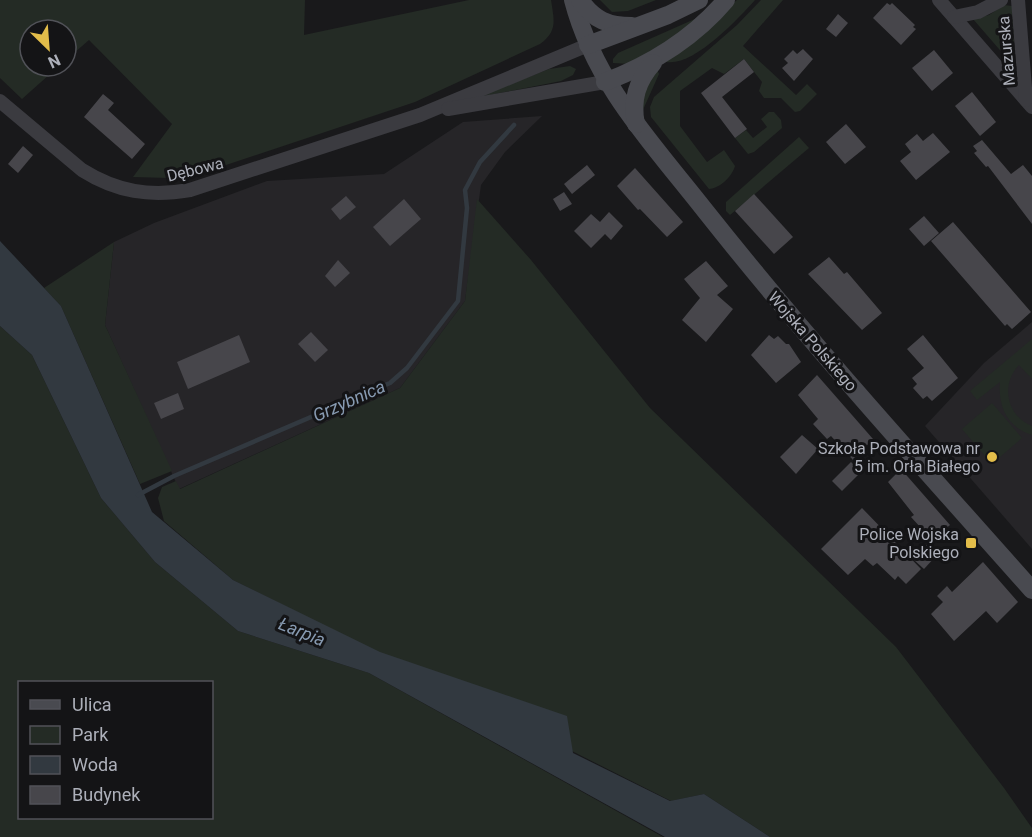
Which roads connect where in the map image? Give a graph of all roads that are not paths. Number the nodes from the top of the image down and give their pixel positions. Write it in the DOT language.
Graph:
graph roads {
  1 [pos="573,0"];
  2 [pos="580,0"];
  3 [pos="699,0"];
  4 [pos="726,0"];
  5 [pos="939,0"];
  6 [pos="1001,0"];
  7 [pos="1018,0"];
  8 [pos="954,17"];
  9 [pos="645,24"];
  10 [pos="588,45"];
  11 [pos="658,58"];
  12 [pos="605,82"];
  13 [pos="0,101"];
  14 [pos="1029,103"];
  15 [pos="420,115"];
  16 [pos="636,124"];
  17 [pos="1032,590"];
  1 -- 10 [label="street, Wojska Polskiego"];
  2 -- 9 [label="street"];
  3 -- 9 [label="street"];
  4 -- 11 [label="street"];
  5 -- 8 [label="street, Mazurska"];
  6 -- 8 [label="street, Mazurska"];
  7 -- 14 [label="street, Mazurska"];
  8 -- 14 [label="street, Mazurska"];
  9 -- 10 [label="street"];
  10 -- 12 [label="street, Wojska Polskiego"];
  10 -- 15 [label="street, Dębowa"];
  11 -- 12 [label="street"];
  11 -- 16 [label="street"];
  12 -- 15 [label="street, Dębowa"];
  12 -- 16 [label="street, Wojska Polskiego"];
  13 -- 15 [label="street, Dębowa"];
  16 -- 17 [label="street, Wojska Polskiego"];
}
